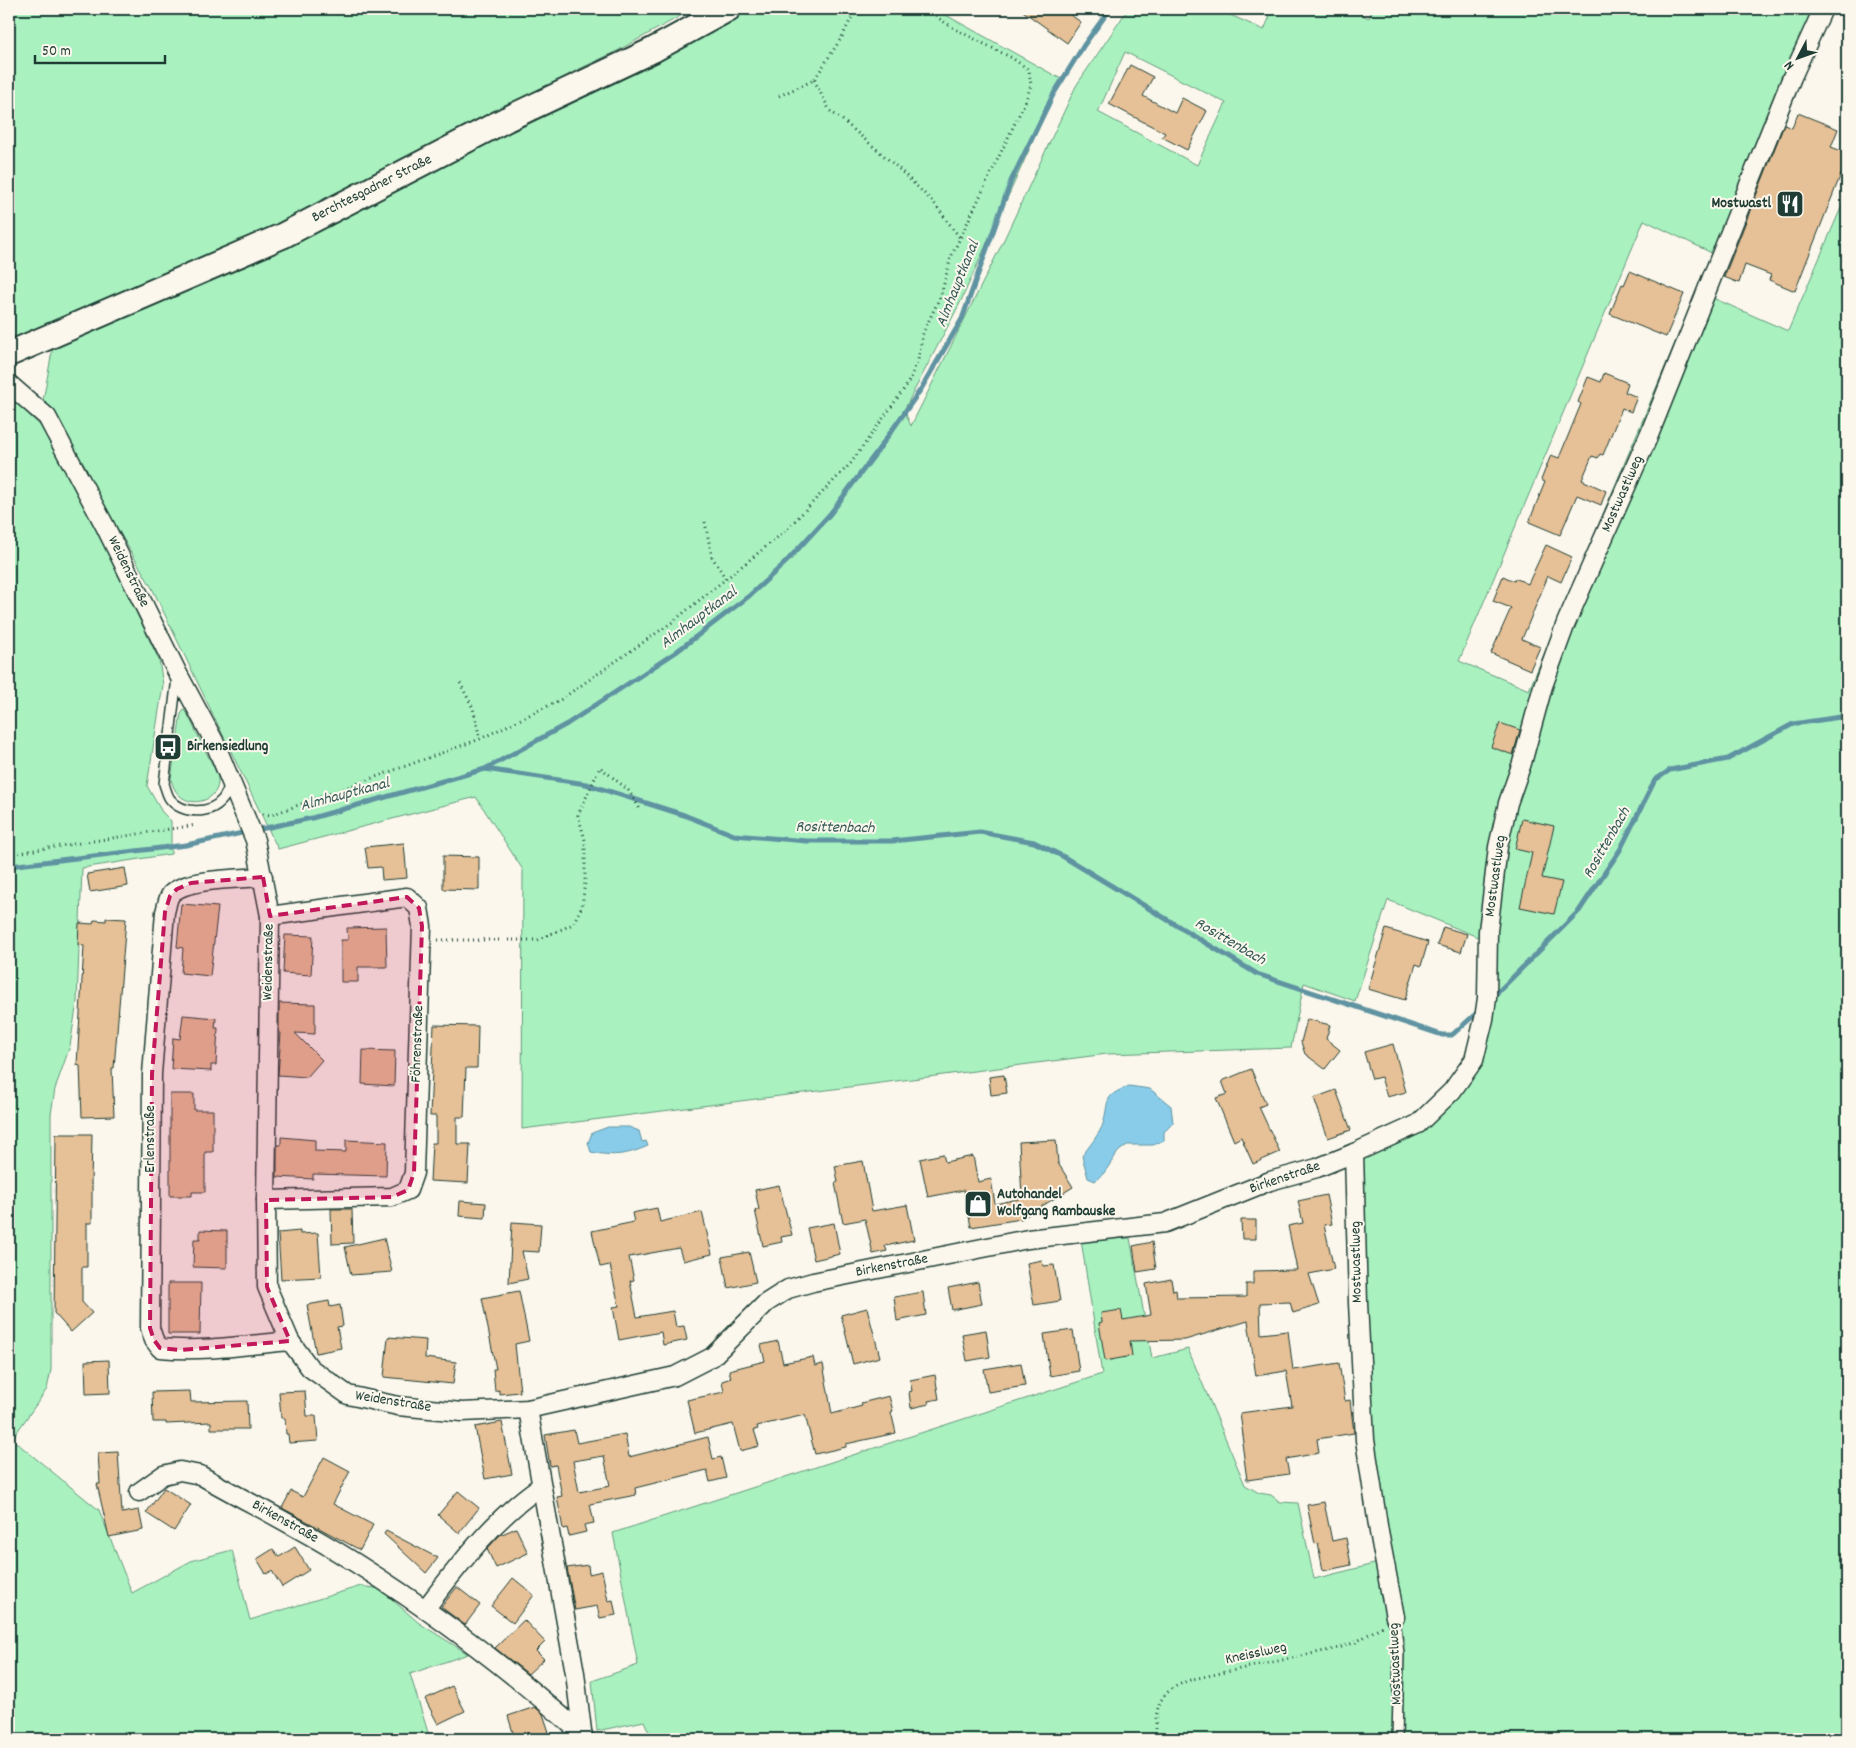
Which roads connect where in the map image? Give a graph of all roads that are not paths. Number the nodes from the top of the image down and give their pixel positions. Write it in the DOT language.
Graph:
graph roads {
  1 [pos="728,9"];
  2 [pos="1823,9"];
  3 [pos="9,354"];
  4 [pos="9,384"];
  5 [pos="177,672"];
  6 [pos="232,783"];
  7 [pos="263,877"];
  8 [pos="270,916"];
  9 [pos="1354,1153"];
  10 [pos="266,1200"];
  11 [pos="290,1341"];
  12 [pos="528,1409"];
  13 [pos="541,1486"];
  14 [pos="139,1492"];
  15 [pos="425,1608"];
  16 [pos="1395,1617"];
  17 [pos="583,1737"];
  18 [pos="1397,1739"];
  1 -- 3 [label="main road, Berchtesgadner Straße"];
  2 -- 9 [label="street, Mostwastlweg"];
  4 -- 5 [label="street, Weidenstraße"];
  5 -- 6 [label="street, Weidenstraße"];
  5 -- 6 [label="lane"];
  6 -- 7 [label="street, Weidenstraße"];
  7 -- 8 [label="street, Weidenstraße"];
  7 -- 11 [label="street, Erlenstraße"];
  8 -- 10 [label="street, Weidenstraße"];
  8 -- 10 [label="street, Föhrenstraße"];
  9 -- 12 [label="street, Birkenstraße"];
  9 -- 16 [label="street, Mostwastlweg"];
  10 -- 11 [label="street, Weidenstraße"];
  11 -- 12 [label="street, Weidenstraße"];
  12 -- 13 [label="street, Birkenstraße"];
  13 -- 15 [label="street"];
  13 -- 17 [label="street, Birkenstraße"];
  14 -- 15 [label="street, Birkenstraße"];
  15 -- 17 [label="street, Birkenstraße"];
  16 -- 18 [label="lane, Mostwastlweg"];
}
